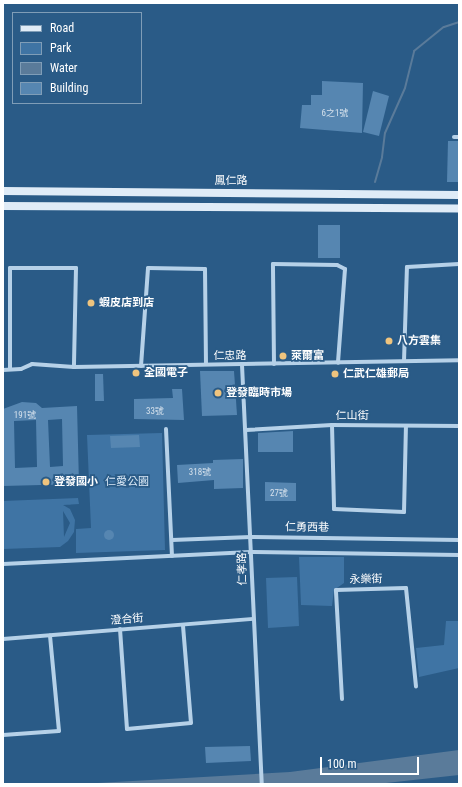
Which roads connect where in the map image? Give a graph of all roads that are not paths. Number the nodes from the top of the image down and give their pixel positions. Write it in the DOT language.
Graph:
graph roads {
  1 [pos="3,191"];
  2 [pos="459,195"];
  3 [pos="3,206"];
  4 [pos="459,208"];
  5 [pos="459,264"];
  6 [pos="459,360"];
  7 [pos="404,361"];
  8 [pos="338,363"];
  9 [pos="206,364"];
  10 [pos="274,364"];
  11 [pos="242,365"];
  12 [pos="141,366"];
  13 [pos="74,367"];
  14 [pos="10,369"];
  15 [pos="3,370"];
  16 [pos="332,425"];
  17 [pos="406,426"];
  18 [pos="459,426"];
  19 [pos="166,429"];
  20 [pos="246,430"];
  21 [pos="251,537"];
  22 [pos="172,540"];
  23 [pos="459,540"];
  24 [pos="252,552"];
  25 [pos="459,554"];
  26 [pos="172,556"];
  27 [pos="3,564"];
  28 [pos="253,619"];
  29 [pos="183,624"];
  30 [pos="120,630"];
  31 [pos="50,635"];
  32 [pos="3,639"];
  33 [pos="416,686"];
  34 [pos="342,699"];
  35 [pos="3,735"];
  36 [pos="262,784"];
  1 -- 2 [label="main road, 鳳仁路"];
  3 -- 4 [label="main road"];
  5 -- 7 [label="street"];
  6 -- 7 [label="street, 仁忠路"];
  7 -- 8 [label="street, 仁忠路"];
  8 -- 10 [label="street, 仁忠路"];
  8 -- 10 [label="street"];
  9 -- 11 [label="street, 仁忠路"];
  9 -- 12 [label="street, 仁忠路"];
  9 -- 12 [label="street"];
  10 -- 11 [label="street, 仁忠路"];
  11 -- 20 [label="street, 仁孝路"];
  12 -- 13 [label="street, 仁忠路"];
  13 -- 14 [label="street, 仁忠路"];
  13 -- 14 [label="street"];
  14 -- 15 [label="street, 仁忠路"];
  16 -- 17 [label="street, 仁山街"];
  16 -- 17 [label="street"];
  16 -- 20 [label="street, 仁山街"];
  17 -- 18 [label="street, 仁山街"];
  19 -- 22 [label="street"];
  20 -- 21 [label="street, 仁孝路"];
  21 -- 22 [label="street, 仁勇西巷"];
  21 -- 23 [label="street, 仁勇西巷"];
  21 -- 24 [label="street, 仁孝路"];
  22 -- 26 [label="street"];
  24 -- 25 [label="street"];
  24 -- 26 [label="street"];
  24 -- 28 [label="street, 仁孝路"];
  26 -- 27 [label="street"];
  28 -- 29 [label="street, 澄合街"];
  28 -- 36 [label="street, 仁孝路"];
  29 -- 30 [label="street, 澄合街"];
  29 -- 30 [label="street"];
  30 -- 31 [label="street, 澄合街"];
  31 -- 32 [label="street, 澄合街"];
  31 -- 35 [label="street"];
  33 -- 34 [label="street, 永樂街"];
}
